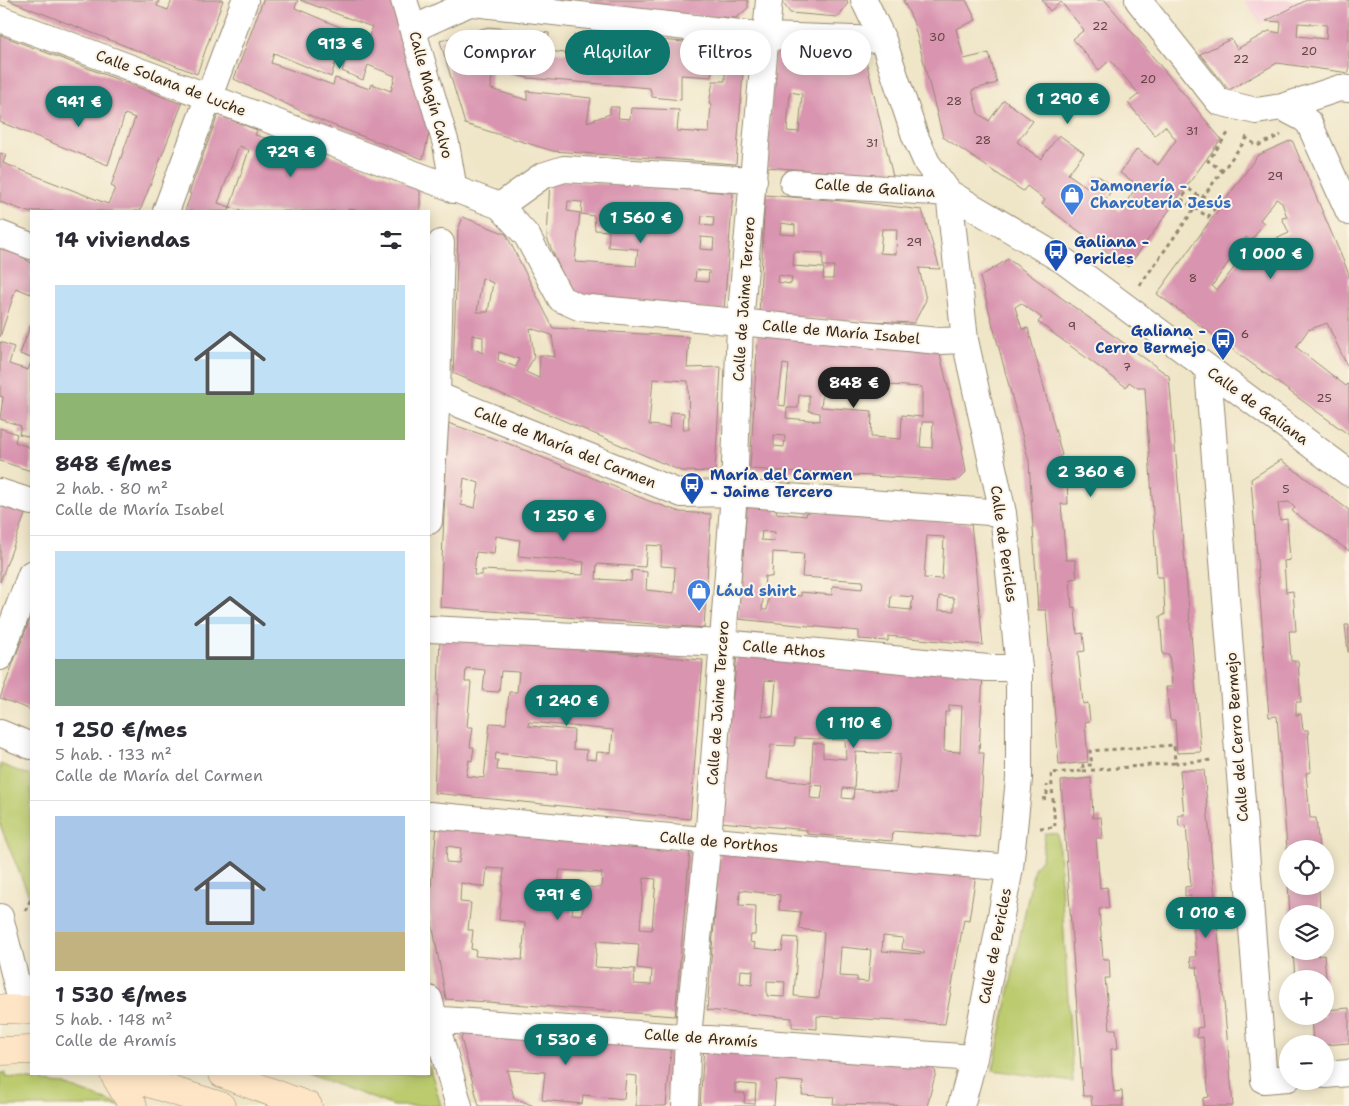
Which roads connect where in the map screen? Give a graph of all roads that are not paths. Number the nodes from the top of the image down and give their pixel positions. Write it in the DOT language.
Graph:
graph roads {
  1 [pos="245,0"];
  2 [pos="404,0"];
  3 [pos="769,0"];
  4 [pos="864,0"];
  5 [pos="1138,0"];
  6 [pos="474,1"];
  7 [pos="0,19"];
  8 [pos="413,29"];
  9 [pos="716,30"];
  10 [pos="766,30"];
  11 [pos="771,36"];
  12 [pos="883,40"];
  13 [pos="763,75"];
  14 [pos="1349,89"];
  15 [pos="209,97"];
  16 [pos="1282,107"];
  17 [pos="754,180"];
  18 [pos="793,183"];
  19 [pos="454,190"];
  20 [pos="949,193"];
  21 [pos="500,206"];
  22 [pos="166,210"];
  23 [pos="1349,212"];
  24 [pos="0,234"];
  25 [pos="441,243"];
  26 [pos="30,246"];
  27 [pos="740,323"];
  28 [pos="965,340"];
  29 [pos="1208,370"];
  30 [pos="433,393"];
  31 [pos="1349,472"];
  32 [pos="430,489"];
  33 [pos="0,492"];
  34 [pos="734,493"];
  35 [pos="30,502"];
  36 [pos="1003,513"];
  37 [pos="30,577"];
  38 [pos="430,629"];
  39 [pos="723,643"];
  40 [pos="0,657"];
  41 [pos="1019,668"];
  42 [pos="0,733"];
  43 [pos="30,746"];
  44 [pos="430,814"];
  45 [pos="708,841"];
  46 [pos="1010,868"];
  47 [pos="0,917"];
  48 [pos="430,1012"];
  49 [pos="21,1015"];
  50 [pos="688,1036"];
  51 [pos="30,1050"];
  52 [pos="0,1051"];
  53 [pos="974,1058"];
  54 [pos="1349,1073"];
  55 [pos="1334,1074"];
  56 [pos="115,1075"];
  57 [pos="123,1075"];
  58 [pos="226,1075"];
  59 [pos="1279,1079"];
  60 [pos="133,1106"];
  61 [pos="221,1106"];
  62 [pos="308,1106"];
  63 [pos="459,1106"];
  64 [pos="685,1106"];
  65 [pos="961,1106"];
  1 -- 15 [label="street"];
  2 -- 8 [label="street, Calle Magín Calvo"];
  3 -- 10 [label="street, Calle de Jaime Tercero"];
  4 -- 12 [label="street"];
  5 -- 16 [label="street"];
  6 -- 8 [label="street"];
  6 -- 9 [label="street"];
  7 -- 15 [label="street, Calle Solana de Luche"];
  8 -- 19 [label="street, Calle Magín Calvo"];
  11 -- 12 [label="street"];
  12 -- 20 [label="street"];
  13 -- 17 [label="street, Calle de Jaime Tercero"];
  14 -- 16 [label="street"];
  15 -- 19 [label="street, Calle Solana de Luche"];
  15 -- 22 [label="street"];
  16 -- 23 [label="street"];
  17 -- 21 [label="street"];
  17 -- 27 [label="street, Calle de Jaime Tercero"];
  18 -- 20 [label="street, Calle de Galiana"];
  19 -- 21 [label="street"];
  20 -- 28 [label="street, Calle de Pericles"];
  20 -- 29 [label="street, Calle de Galiana"];
  21 -- 27 [label="street, Calle de María Isabel"];
  24 -- 26 [label="street"];
  25 -- 30 [label="street"];
  27 -- 28 [label="street, Calle de María Isabel"];
  27 -- 34 [label="street, Calle de Jaime Tercero"];
  28 -- 36 [label="street, Calle de Pericles"];
  29 -- 31 [label="street, Calle de Galiana"];
  29 -- 59 [label="street, Calle del Cerro Bermejo"];
  30 -- 32 [label="street"];
  30 -- 34 [label="street, Calle de María del Carmen"];
  33 -- 35 [label="street"];
  34 -- 36 [label="street, Calle de María del Carmen"];
  34 -- 39 [label="street, Calle de Jaime Tercero"];
  36 -- 41 [label="street, Calle de Pericles"];
  37 -- 40 [label="street"];
  38 -- 39 [label="street, Calle Athos"];
  39 -- 41 [label="street, Calle Athos"];
  39 -- 45 [label="street, Calle de Jaime Tercero"];
  41 -- 46 [label="street, Calle de Pericles"];
  42 -- 43 [label="street"];
  44 -- 45 [label="street, Calle de Porthos"];
  45 -- 46 [label="street, Calle de Porthos"];
  45 -- 50 [label="street, Calle de Jaime Tercero"];
  46 -- 53 [label="street, Calle de Pericles"];
  47 -- 49 [label="street"];
  48 -- 50 [label="street, Calle de Aramís"];
  48 -- 63 [label="street"];
  50 -- 53 [label="street, Calle de Aramís"];
  50 -- 64 [label="street, Calle de Jaime Tercero"];
  51 -- 52 [label="street"];
  53 -- 65 [label="street, Calle de Pericles"];
  54 -- 55 [label="street"];
  56 -- 60 [label="street"];
  57 -- 61 [label="street"];
  58 -- 62 [label="street"];
}
